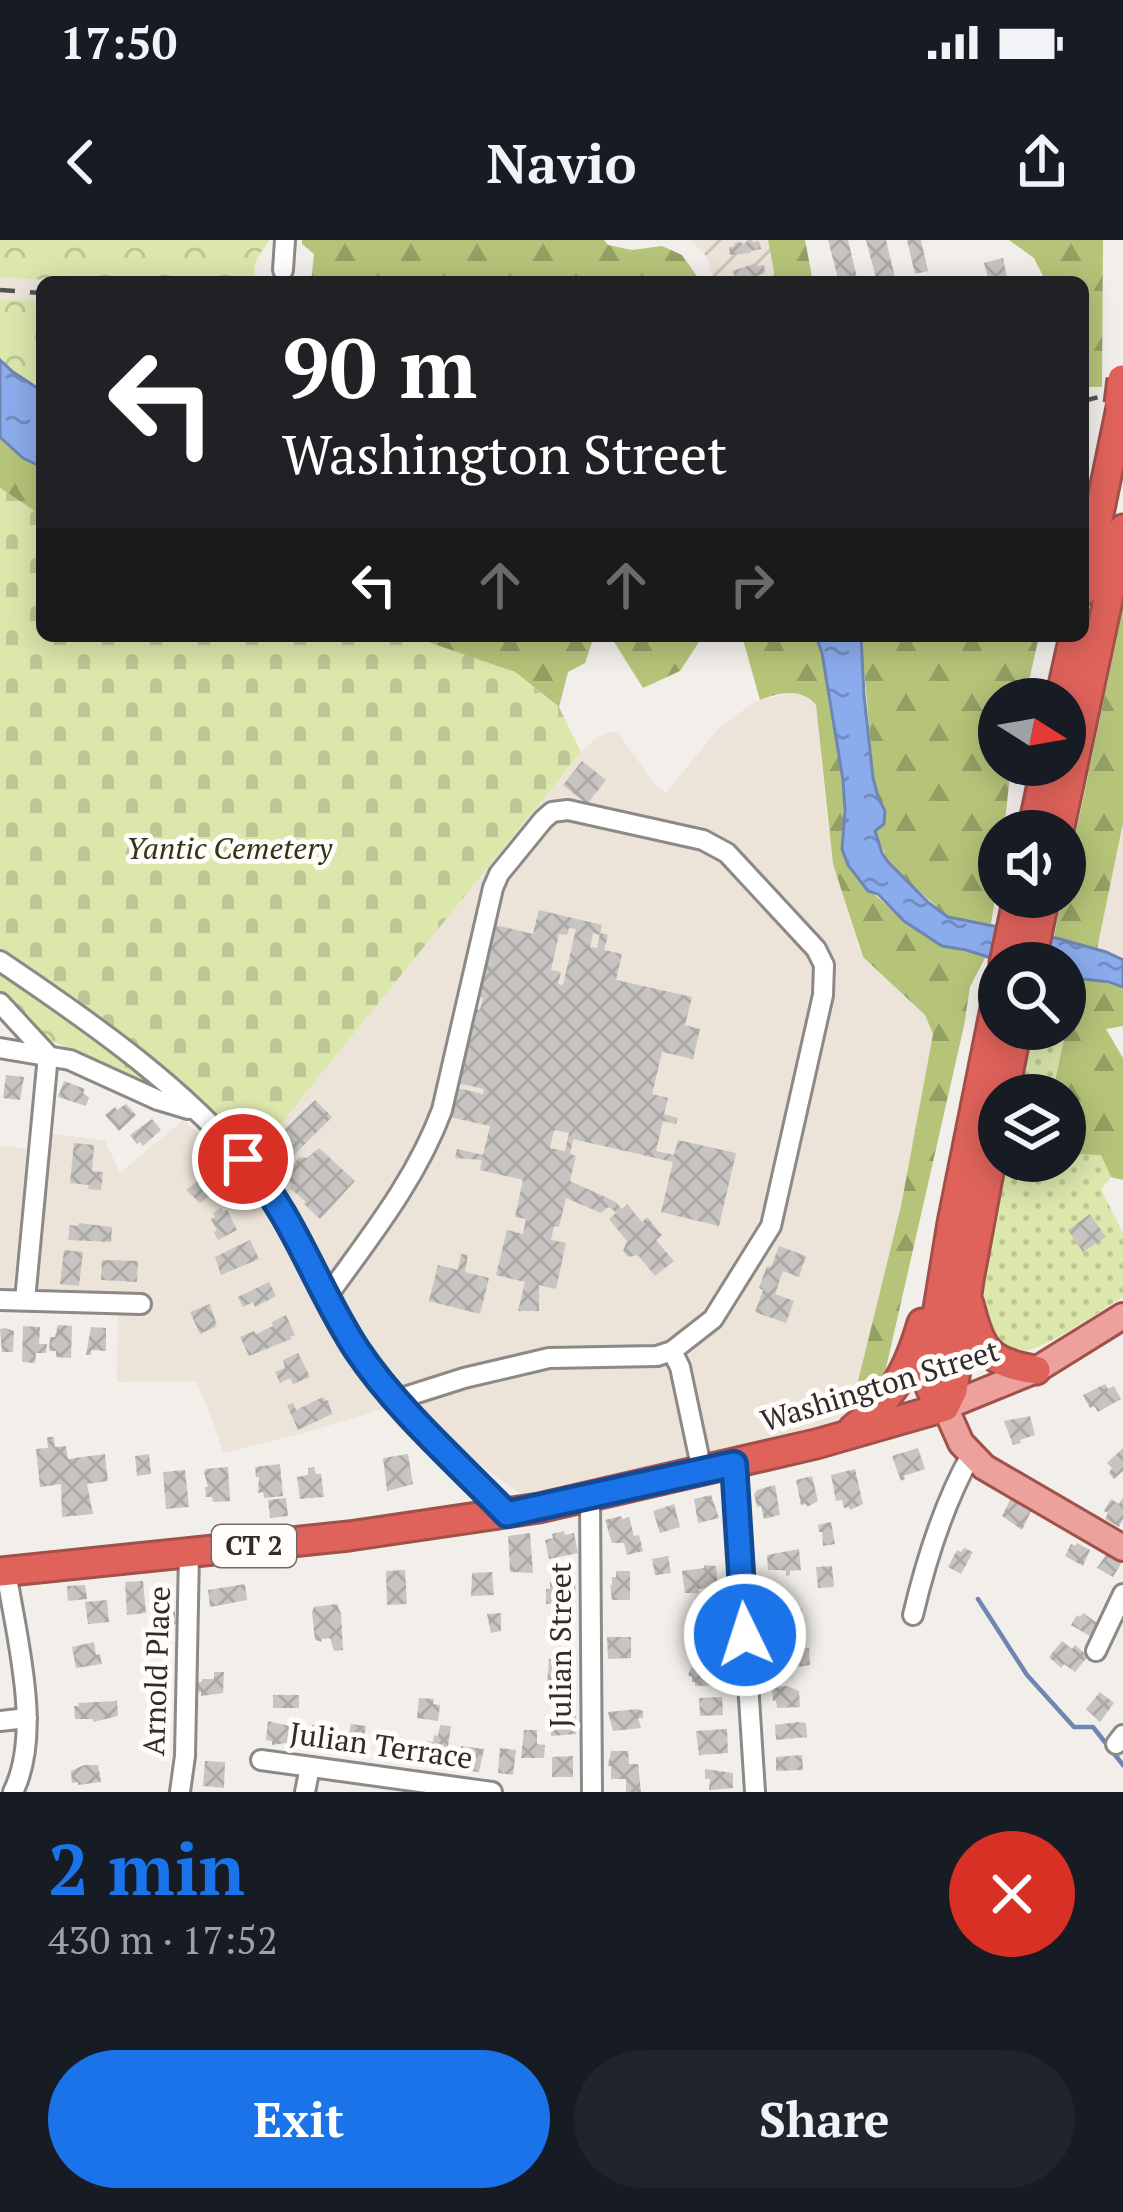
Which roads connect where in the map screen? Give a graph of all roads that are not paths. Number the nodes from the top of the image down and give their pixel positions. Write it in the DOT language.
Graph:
graph roads {
  1 [pos="285,240"];
  2 [pos="283,270"];
  3 [pos="1123,370"];
  4 [pos="1121,396"];
  5 [pos="1123,529"];
  6 [pos="1089,562"];
  7 [pos="1072,642"];
  8 [pos="1064,678"];
  9 [pos="1064,810"];
  10 [pos="0,961"];
  11 [pos="2,1010"];
  12 [pos="0,1048"];
  13 [pos="986,1050"];
  14 [pos="49,1054"];
  15 [pos="194,1111"];
  16 [pos="987,1182"];
  17 [pos="952,1223"];
  18 [pos="966,1294"];
  19 [pos="326,1298"];
  20 [pos="0,1300"];
  21 [pos="25,1300"];
  22 [pos="141,1304"];
  23 [pos="1123,1316"];
  24 [pos="672,1352"];
  25 [pos="1036,1370"];
  26 [pos="395,1400"];
  27 [pos="945,1406"];
  28 [pos="844,1436"];
  29 [pos="971,1455"];
  30 [pos="734,1464"];
  31 [pos="702,1471"];
  32 [pos="590,1497"];
  33 [pos="507,1514"];
  34 [pos="1123,1548"];
  35 [pos="189,1552"];
  36 [pos="3,1571"];
  37 [pos="1123,1594"];
  38 [pos="913,1616"];
  39 [pos="1096,1651"];
  40 [pos="27,1718"];
  41 [pos="0,1721"];
  42 [pos="261,1760"];
  43 [pos="310,1767"];
  44 [pos="13,1792"];
  45 [pos="180,1792"];
  46 [pos="305,1792"];
  47 [pos="492,1792"];
  48 [pos="592,1792"];
  49 [pos="755,1792"];
  1 -- 2 [label="street"];
  3 -- 4 [label="highway"];
  4 -- 6 [label="highway"];
  5 -- 9 [label="highway"];
  7 -- 8 [label="highway"];
  10 -- 15 [label="street"];
  11 -- 14 [label="street"];
  12 -- 14 [label="street"];
  13 -- 17 [label="highway, CT 2"];
  14 -- 15 [label="street"];
  14 -- 21 [label="street"];
  15 -- 19 [label="street"];
  16 -- 18 [label="highway"];
  17 -- 27 [label="highway"];
  17 -- 28 [label="highway, CT 2"];
  18 -- 25 [label="highway"];
  18 -- 27 [label="highway"];
  19 -- 24 [label="street"];
  19 -- 26 [label="street"];
  20 -- 21 [label="street"];
  21 -- 22 [label="street"];
  23 -- 25 [label="main road, Washington Street"];
  24 -- 26 [label="street"];
  24 -- 31 [label="street"];
  25 -- 27 [label="main road, Washington Street"];
  26 -- 33 [label="street"];
  27 -- 28 [label="highway, Washington Street / CT 2"];
  27 -- 29 [label="main road"];
  28 -- 30 [label="highway, Washington Street / CT 2"];
  29 -- 34 [label="main road"];
  29 -- 38 [label="street"];
  30 -- 31 [label="highway, Washington Street / CT 2"];
  30 -- 49 [label="street"];
  31 -- 32 [label="highway, Washington Street / CT 2"];
  32 -- 33 [label="highway, Washington Street / CT 2"];
  32 -- 48 [label="street, Julian Street"];
  33 -- 35 [label="highway, Washington Street / CT 2"];
  35 -- 36 [label="highway, Washington Street / CT 2"];
  35 -- 45 [label="street, Arnold Place"];
  36 -- 40 [label="street"];
  37 -- 39 [label="street"];
  40 -- 41 [label="street"];
  40 -- 44 [label="street"];
  42 -- 43 [label="street, Julian Terrace"];
  43 -- 46 [label="street"];
  43 -- 47 [label="street, Julian Terrace"];
}
